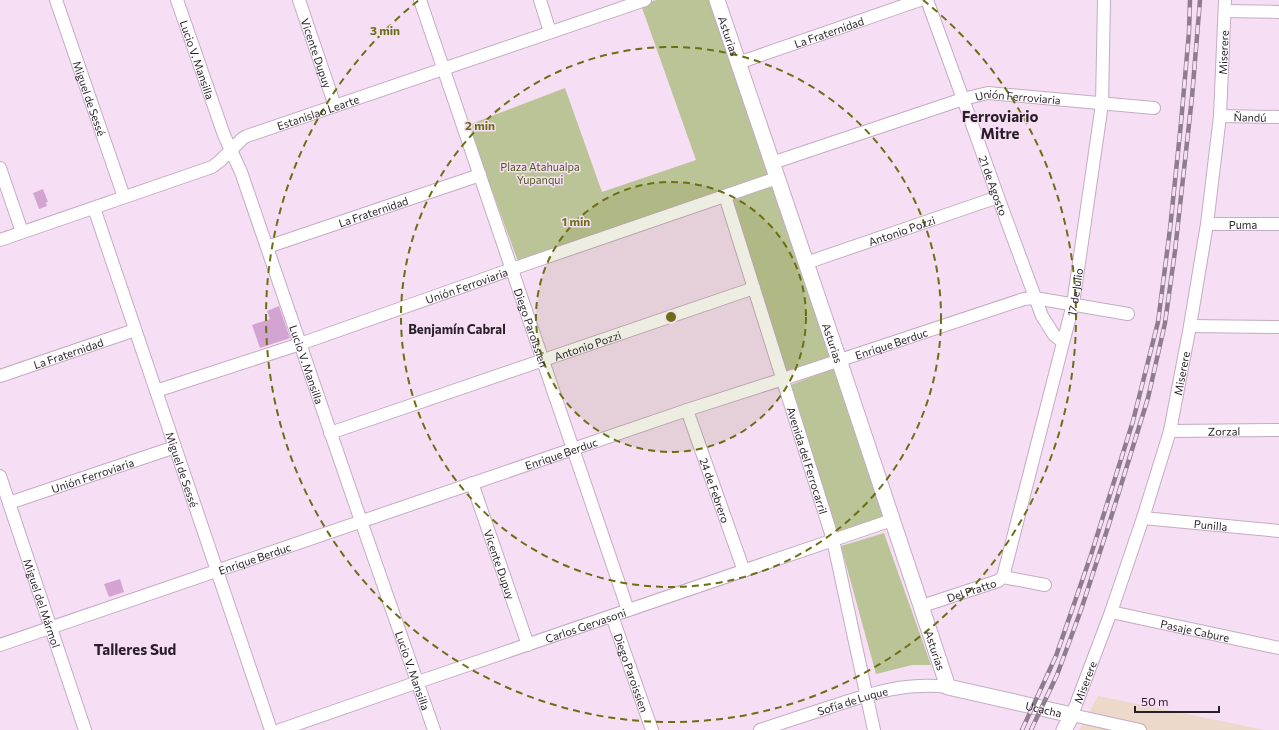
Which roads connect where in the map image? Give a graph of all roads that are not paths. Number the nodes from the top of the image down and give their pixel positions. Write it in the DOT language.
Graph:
graph roads {
  1 [pos="56,0"];
  2 [pos="177,0"];
  3 [pos="298,0"];
  4 [pos="420,0"];
  5 [pos="540,0"];
  6 [pos="645,0"];
  7 [pos="717,0"];
  8 [pos="920,0"];
  9 [pos="927,0"];
  10 [pos="1104,0"];
  11 [pos="1225,6"];
  12 [pos="1279,12"];
  13 [pos="550,32"];
  14 [pos="738,63"];
  15 [pos="443,69"];
  16 [pos="963,99"];
  17 [pos="1102,104"];
  18 [pos="335,106"];
  19 [pos="1154,108"];
  20 [pos="1220,116"];
  21 [pos="1279,117"];
  22 [pos="231,151"];
  23 [pos="772,163"];
  24 [pos="0,168"];
  25 [pos="480,175"];
  26 [pos="777,178"];
  27 [pos="725,196"];
  28 [pos="124,197"];
  29 [pos="998,198"];
  30 [pos="94,208"];
  31 [pos="1208,224"];
  32 [pos="1279,224"];
  33 [pos="22,232"];
  34 [pos="0,240"];
  35 [pos="267,247"];
  36 [pos="806,263"];
  37 [pos="512,269"];
  38 [pos="754,288"];
  39 [pos="1035,298"];
  40 [pos="1073,304"];
  41 [pos="1128,314"];
  42 [pos="1190,326"];
  43 [pos="1279,327"];
  44 [pos="135,330"];
  45 [pos="1063,342"];
  46 [pos="300,344"];
  47 [pos="543,360"];
  48 [pos="839,360"];
  49 [pos="0,376"];
  50 [pos="783,379"];
  51 [pos="156,391"];
  52 [pos="687,410"];
  53 [pos="1279,430"];
  54 [pos="1170,431"];
  55 [pos="330,433"];
  56 [pos="175,447"];
  57 [pos="573,449"];
  58 [pos="0,476"];
  59 [pos="472,483"];
  60 [pos="9,503"];
  61 [pos="1143,518"];
  62 [pos="892,520"];
  63 [pos="361,521"];
  64 [pos="1279,531"];
  65 [pos="833,540"];
  66 [pos="217,571"];
  67 [pos="744,571"];
  68 [pos="1003,577"];
  69 [pos="1045,585"];
  70 [pos="922,606"];
  71 [pos="628,610"];
  72 [pos="1111,612"];
  73 [pos="612,616"];
  74 [pos="51,628"];
  75 [pos="0,645"];
  76 [pos="528,645"];
  77 [pos="1279,648"];
  78 [pos="418,682"];
  79 [pos="948,687"];
  80 [pos="867,695"];
  81 [pos="1072,715"];
  82 [pos="85,730"];
  83 [pos="271,730"];
  84 [pos="280,730"];
  85 [pos="434,730"];
  86 [pos="652,730"];
  87 [pos="760,730"];
  88 [pos="874,730"];
  89 [pos="1064,730"];
  90 [pos="1140,730"];
  1 -- 28 [label="street, Miguel de Sessé"];
  2 -- 22 [label="street, Lucio V. Mansilla"];
  3 -- 18 [label="street, Vicente Dupuy"];
  4 -- 15 [label="street, Diego Paroissien"];
  5 -- 13 [label="street"];
  6 -- 13 [label="street, Estanislao Learte"];
  7 -- 14 [label="street, Asturias"];
  8 -- 14 [label="street, La Fraternidad"];
  9 -- 16 [label="street, 21 de Agosto"];
  10 -- 17 [label="street, 17 de Julio"];
  11 -- 12 [label="street"];
  11 -- 20 [label="street, Miserere"];
  13 -- 15 [label="street, Estanislao Learte"];
  14 -- 23 [label="street, Asturias"];
  15 -- 18 [label="street, Estanislao Learte"];
  15 -- 25 [label="street, Diego Paroissien"];
  16 -- 17 [label="street, Unión Ferroviaria"];
  16 -- 23 [label="street, Unión Ferroviaria"];
  16 -- 29 [label="street, 21 de Agosto"];
  17 -- 19 [label="street, Unión Ferroviaria"];
  17 -- 40 [label="street, 17 de Julio"];
  18 -- 22 [label="street, Estanislao Learte"];
  20 -- 21 [label="street, Ñandú"];
  20 -- 31 [label="street, Miserere"];
  22 -- 28 [label="street, Estanislao Learte"];
  22 -- 35 [label="street, Lucio V. Mansilla"];
  23 -- 26 [label="street, Asturias"];
  24 -- 33 [label="street"];
  25 -- 35 [label="street, La Fraternidad"];
  25 -- 37 [label="street, Diego Paroissien"];
  26 -- 27 [label="street, Unión Ferroviaria"];
  26 -- 36 [label="street, Asturias"];
  27 -- 37 [label="street, Unión Ferroviaria"];
  27 -- 38 [label="street, Avenida del Ferrocarril"];
  28 -- 30 [label="street, Estanislao Learte"];
  29 -- 36 [label="street, Antonio Pozzi"];
  29 -- 39 [label="street, 21 de Agosto"];
  30 -- 33 [label="street, Estanislao Learte"];
  30 -- 44 [label="street, Miguel de Sessé"];
  31 -- 32 [label="street, Puma"];
  31 -- 42 [label="street, Miserere"];
  33 -- 34 [label="street, Estanislao Learte"];
  35 -- 46 [label="street, Lucio V. Mansilla"];
  36 -- 48 [label="street, Asturias"];
  37 -- 46 [label="street, Unión Ferroviaria"];
  37 -- 47 [label="street, Diego Paroissien"];
  38 -- 47 [label="street, Antonio Pozzi"];
  38 -- 50 [label="street, Avenida del Ferrocarril"];
  39 -- 40 [label="street, Enrique Berduc"];
  39 -- 45 [label="street, 21 de Agosto"];
  39 -- 48 [label="street, Enrique Berduc"];
  40 -- 41 [label="street, Enrique Berduc"];
  40 -- 45 [label="street, 17 de Julio"];
  42 -- 43 [label="street"];
  42 -- 54 [label="street, Miserere"];
  44 -- 49 [label="street, La Fraternidad"];
  44 -- 51 [label="street, Miguel de Sessé"];
  45 -- 68 [label="street, 17 de Julio"];
  46 -- 51 [label="street, Unión Ferroviaria"];
  46 -- 55 [label="street, Lucio V. Mansilla"];
  47 -- 55 [label="street, Antonio Pozzi"];
  47 -- 57 [label="street, Diego Paroissien"];
  48 -- 50 [label="street, Enrique Berduc"];
  48 -- 62 [label="street, Asturias"];
  50 -- 52 [label="street, Enrique Berduc"];
  50 -- 65 [label="street, Avenida del Ferrocarril"];
  51 -- 56 [label="street, Miguel de Sessé"];
  52 -- 57 [label="street, Enrique Berduc"];
  52 -- 67 [label="street, 24 de Febrero"];
  53 -- 54 [label="street, Zorzal"];
  54 -- 61 [label="street, Miserere"];
  55 -- 63 [label="street, Lucio V. Mansilla"];
  56 -- 60 [label="street, Unión Ferroviaria"];
  56 -- 66 [label="street, Miguel de Sessé"];
  57 -- 59 [label="street, Enrique Berduc"];
  57 -- 71 [label="street, Diego Paroissien"];
  58 -- 60 [label="street, Miguel del Mármol"];
  59 -- 63 [label="street, Enrique Berduc"];
  59 -- 76 [label="street, Vicente Dupuy"];
  60 -- 74 [label="street, Miguel del Mármol"];
  61 -- 64 [label="street, Punilla"];
  61 -- 72 [label="street, Miserere"];
  62 -- 65 [label="street, Carlos Gervasoni"];
  62 -- 70 [label="street, Asturias"];
  63 -- 66 [label="street, Enrique Berduc"];
  63 -- 78 [label="street, Lucio V. Mansilla"];
  65 -- 67 [label="street, Carlos Gervasoni"];
  65 -- 80 [label="street, Avenida del Ferrocarril"];
  66 -- 74 [label="street, Enrique Berduc"];
  66 -- 83 [label="street, Miguel de Sessé"];
  67 -- 71 [label="street, Carlos Gervasoni"];
  68 -- 69 [label="street, Del Pratto"];
  68 -- 70 [label="street, Del Pratto"];
  70 -- 79 [label="street, Asturias"];
  71 -- 73 [label="street, Carlos Gervasoni"];
  72 -- 77 [label="street, Pasaje Cabure"];
  72 -- 81 [label="street, Miserere"];
  73 -- 76 [label="street, Carlos Gervasoni"];
  73 -- 86 [label="street, Diego Paroissien"];
  74 -- 75 [label="street, Enrique Berduc"];
  74 -- 82 [label="street, Miguel del Mármol"];
  76 -- 78 [label="street, Carlos Gervasoni"];
  78 -- 84 [label="street, Carlos Gervasoni"];
  78 -- 85 [label="street, Lucio V. Mansilla"];
  79 -- 80 [label="street, Sofía de Luque"];
  79 -- 81 [label="street, Ucacha"];
  80 -- 87 [label="street, Sofía de Luque"];
  80 -- 88 [label="street, Avenida del Ferrocarril"];
  81 -- 89 [label="street, Miserere"];
  81 -- 90 [label="street, Ucacha"];
}
